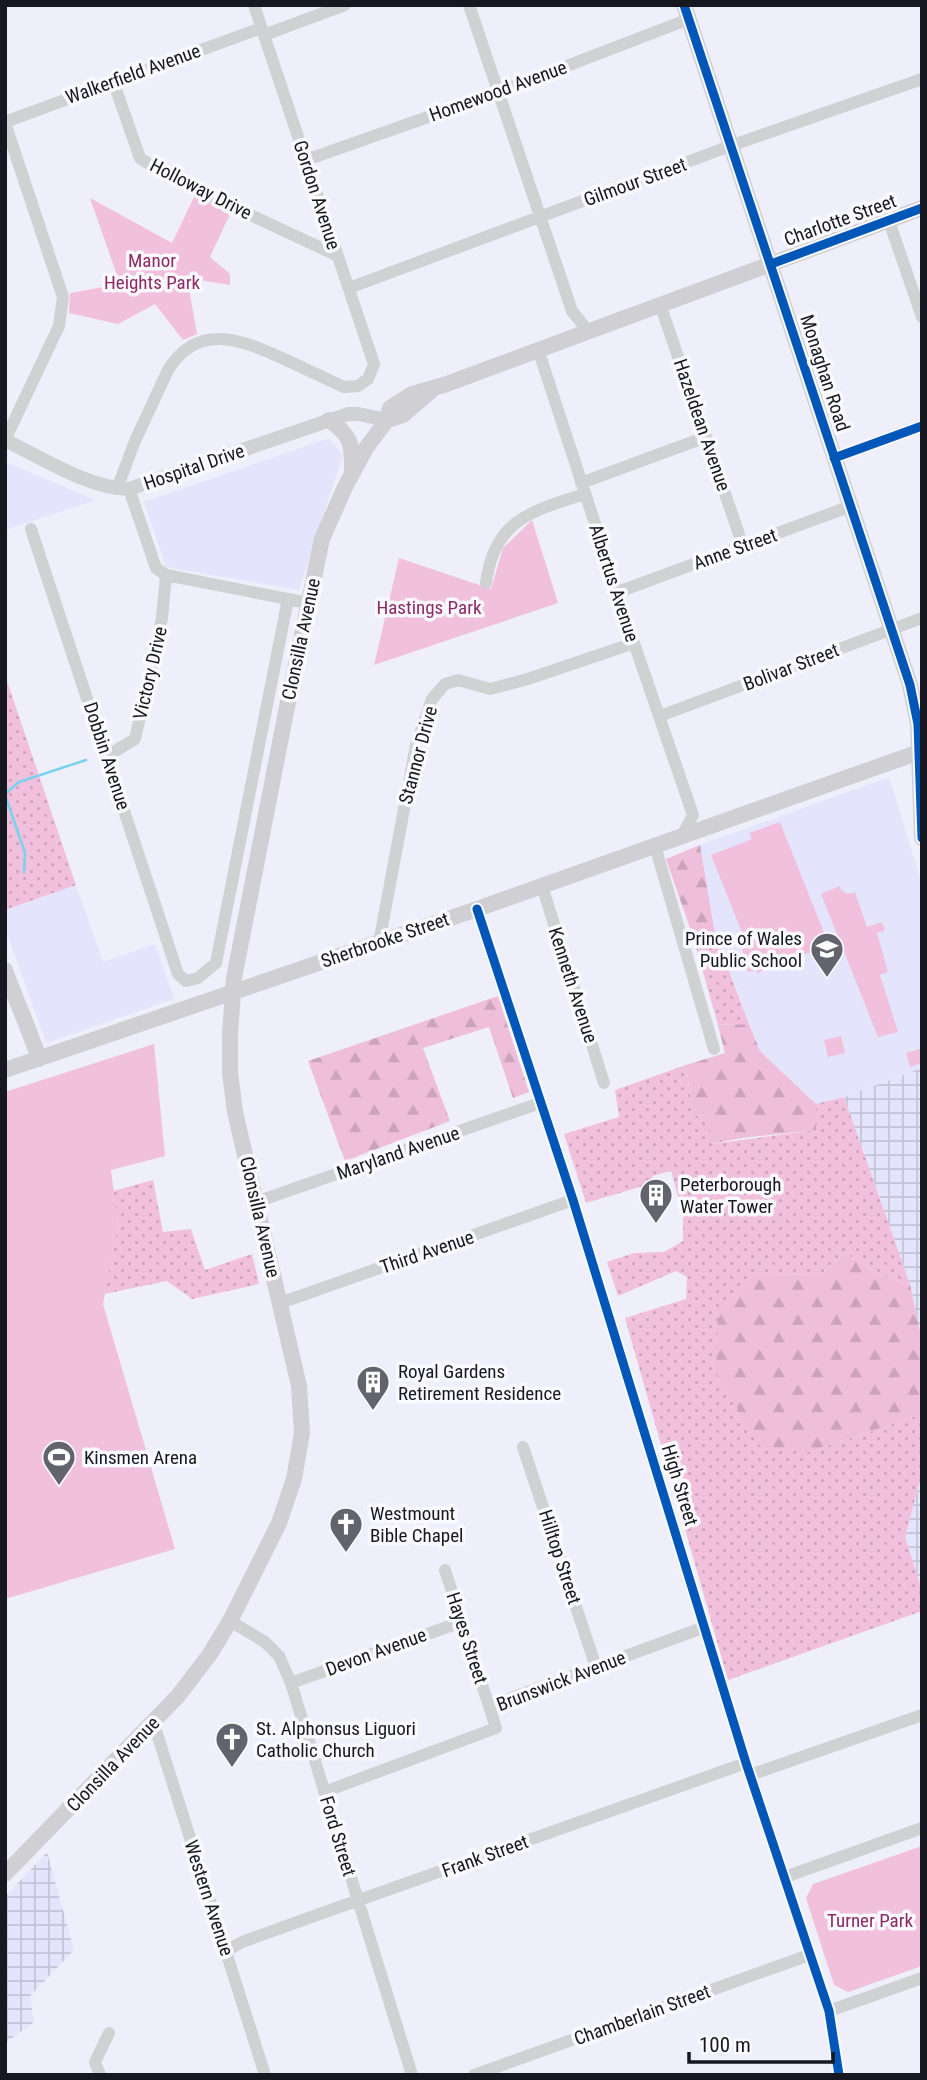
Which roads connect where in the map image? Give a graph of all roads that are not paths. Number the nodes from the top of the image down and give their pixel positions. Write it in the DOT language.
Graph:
graph roads {
  1 [pos="254,5"];
  2 [pos="345,5"];
  3 [pos="469,5"];
  4 [pos="686,12"];
  5 [pos="263,31"];
  6 [pos="922,79"];
  7 [pos="113,81"];
  8 [pos="499,92"];
  9 [pos="5,122"];
  10 [pos="730,146"];
  11 [pos="306,160"];
  12 [pos="922,208"];
  13 [pos="540,216"];
  14 [pos="889,221"];
  15 [pos="336,255"];
  16 [pos="771,264"];
  17 [pos="349,288"];
  18 [pos="660,304"];
  19 [pos="572,311"];
  20 [pos="922,317"];
  21 [pos="588,331"];
  22 [pos="570,337"];
  23 [pos="538,349"];
  24 [pos="329,420"];
  25 [pos="387,420"];
  26 [pos="922,426"];
  27 [pos="706,437"];
  28 [pos="5,440"];
  29 [pos="834,458"];
  30 [pos="352,473"];
  31 [pos="583,488"];
  32 [pos="123,489"];
  33 [pos="851,506"];
  34 [pos="31,529"];
  35 [pos="743,546"];
  36 [pos="166,575"];
  37 [pos="486,583"];
  38 [pos="618,592"];
  39 [pos="288,598"];
  40 [pos="308,603"];
  41 [pos="922,618"];
  42 [pos="891,629"];
  43 [pos="634,643"];
  44 [pos="660,716"];
  45 [pos="920,752"];
  46 [pos="107,756"];
  47 [pos="693,815"];
  48 [pos="727,819"];
  49 [pos="682,836"];
  50 [pos="922,838"];
  51 [pos="655,846"];
  52 [pos="542,886"];
  53 [pos="477,909"];
  54 [pos="379,943"];
  55 [pos="5,970"];
  56 [pos="186,981"];
  57 [pos="233,992"];
  58 [pos="714,1049"];
  59 [pos="34,1060"];
  60 [pos="5,1070"];
  61 [pos="604,1083"];
  62 [pos="540,1103"];
  63 [pos="573,1200"];
  64 [pos="256,1202"];
  65 [pos="280,1303"];
  66 [pos="523,1447"];
  67 [pos="445,1570"];
  68 [pos="230,1621"];
  69 [pos="461,1622"];
  70 [pos="705,1627"];
  71 [pos="596,1667"];
  72 [pos="290,1682"];
  73 [pos="489,1706"];
  74 [pos="922,1714"];
  75 [pos="153,1721"];
  76 [pos="748,1769"];
  77 [pos="324,1792"];
  78 [pos="922,1828"];
  79 [pos="5,1874"];
  80 [pos="785,1877"];
  81 [pos="358,1902"];
  82 [pos="226,1951"];
  83 [pos="809,1955"];
  84 [pos="922,1978"];
  85 [pos="828,2011"];
  86 [pos="109,2033"];
  87 [pos="836,2074"];
  88 [pos="100,2075"];
  89 [pos="265,2075"];
  90 [pos="412,2075"];
  91 [pos="474,2075"];
  1 -- 5 [label="street, Gordon Avenue"];
  2 -- 5 [label="street, Walkerfield Avenue"];
  3 -- 8 [label="street"];
  4 -- 8 [label="street, Homewood Avenue"];
  4 -- 10 [label="main road, Monaghan Road"];
  5 -- 7 [label="street, Walkerfield Avenue"];
  5 -- 11 [label="street, Gordon Avenue"];
  6 -- 10 [label="street, Gilmour Street"];
  7 -- 9 [label="street, Walkerfield Avenue"];
  7 -- 15 [label="street, Holloway Drive"];
  8 -- 11 [label="street, Homewood Avenue"];
  8 -- 13 [label="street"];
  9 -- 28 [label="street"];
  10 -- 13 [label="street, Gilmour Street"];
  10 -- 16 [label="main road, Monaghan Road"];
  11 -- 15 [label="street, Gordon Avenue"];
  12 -- 14 [label="main road, Charlotte Street"];
  13 -- 17 [label="street, Gilmour Street"];
  13 -- 19 [label="street"];
  14 -- 16 [label="main road, Charlotte Street"];
  14 -- 20 [label="street"];
  15 -- 17 [label="street, Gordon Avenue"];
  16 -- 18 [label="main road, Charlotte Street"];
  16 -- 29 [label="main road, Monaghan Road"];
  17 -- 32 [label="street, Gordon Avenue"];
  18 -- 21 [label="main road, Charlotte Street"];
  18 -- 27 [label="street, Hazeldean Avenue"];
  19 -- 21 [label="street"];
  19 -- 22 [label="street"];
  21 -- 22 [label="main road, Charlotte Street"];
  22 -- 23 [label="main road, Charlotte Street"];
  23 -- 25 [label="main road, Charlotte Street"];
  23 -- 31 [label="street, Albertus Avenue"];
  24 -- 25 [label="street, Hospital Drive"];
  24 -- 30 [label="main road"];
  24 -- 32 [label="street, Hospital Drive"];
  25 -- 30 [label="main road, Charlotte Street"];
  26 -- 29 [label="street"];
  27 -- 31 [label="street"];
  27 -- 35 [label="street, Hazeldean Avenue"];
  28 -- 32 [label="street, Hospital Drive"];
  29 -- 33 [label="main road, Monaghan Road"];
  30 -- 40 [label="main road, Clonsilla Avenue"];
  31 -- 37 [label="street"];
  31 -- 38 [label="street, Albertus Avenue"];
  32 -- 36 [label="street"];
  33 -- 35 [label="street, Anne Street"];
  33 -- 42 [label="main road, Monaghan Road"];
  34 -- 46 [label="street, Dobbin Avenue"];
  35 -- 38 [label="street, Anne Street"];
  36 -- 39 [label="street"];
  36 -- 46 [label="street, Victory Drive"];
  38 -- 43 [label="street, Albertus Avenue"];
  39 -- 40 [label="street"];
  39 -- 56 [label="street, Clonsilla Avenue"];
  40 -- 57 [label="main road, Clonsilla Avenue"];
  41 -- 42 [label="street, Bolivar Street"];
  42 -- 44 [label="street, Bolivar Street"];
  42 -- 45 [label="main road, Monaghan Road"];
  43 -- 44 [label="street, Albertus Avenue"];
  43 -- 54 [label="street, Stannor Drive"];
  44 -- 47 [label="street, Albertus Avenue"];
  45 -- 48 [label="main road, Sherbrooke Street"];
  45 -- 50 [label="main road, Monaghan Road"];
  46 -- 56 [label="street, Dobbin Avenue"];
  47 -- 48 [label="street"];
  47 -- 49 [label="street"];
  48 -- 49 [label="main road, Sherbrooke Street"];
  49 -- 51 [label="main road, Sherbrooke Street"];
  51 -- 52 [label="main road, Sherbrooke Street"];
  51 -- 58 [label="street"];
  52 -- 53 [label="main road, Sherbrooke Street"];
  52 -- 61 [label="street, Kenneth Avenue"];
  53 -- 54 [label="main road, Sherbrooke Street"];
  53 -- 62 [label="street, High Street"];
  54 -- 57 [label="main road, Sherbrooke Street"];
  55 -- 59 [label="main road"];
  57 -- 59 [label="main road, Sherbrooke Street"];
  57 -- 64 [label="main road, Clonsilla Avenue"];
  59 -- 60 [label="main road, Sherbrooke Street"];
  62 -- 63 [label="street, High Street"];
  62 -- 64 [label="street, Maryland Avenue"];
  63 -- 65 [label="street, Third Avenue"];
  63 -- 70 [label="street, High Street"];
  64 -- 65 [label="main road, Clonsilla Avenue"];
  65 -- 68 [label="main road, Clonsilla Avenue"];
  66 -- 71 [label="street, Hilltop Street"];
  67 -- 69 [label="street, Hayes Street"];
  68 -- 72 [label="street, Ford Street"];
  68 -- 75 [label="main road, Clonsilla Avenue"];
  69 -- 72 [label="street, Devon Avenue"];
  69 -- 73 [label="street, Hayes Street"];
  70 -- 71 [label="street, Brunswick Avenue"];
  70 -- 76 [label="street, High Street"];
  71 -- 73 [label="street, Brunswick Avenue"];
  72 -- 77 [label="street, Ford Street"];
  73 -- 77 [label="street, Brunswick Avenue"];
  74 -- 76 [label="street, Frank Street"];
  75 -- 79 [label="main road, Clonsilla Avenue"];
  75 -- 82 [label="street, Western Avenue"];
  76 -- 80 [label="street, High Street"];
  76 -- 81 [label="street, Frank Street"];
  77 -- 81 [label="street, Ford Street"];
  78 -- 80 [label="street"];
  80 -- 83 [label="street, High Street"];
  81 -- 82 [label="street, Frank Street"];
  81 -- 90 [label="street, Ford Street"];
  82 -- 89 [label="street, Western Avenue"];
  83 -- 85 [label="street, High Street"];
  83 -- 91 [label="street, Chamberlain Street"];
  84 -- 85 [label="street"];
  85 -- 87 [label="street, High Street"];
  86 -- 88 [label="street"];
}
